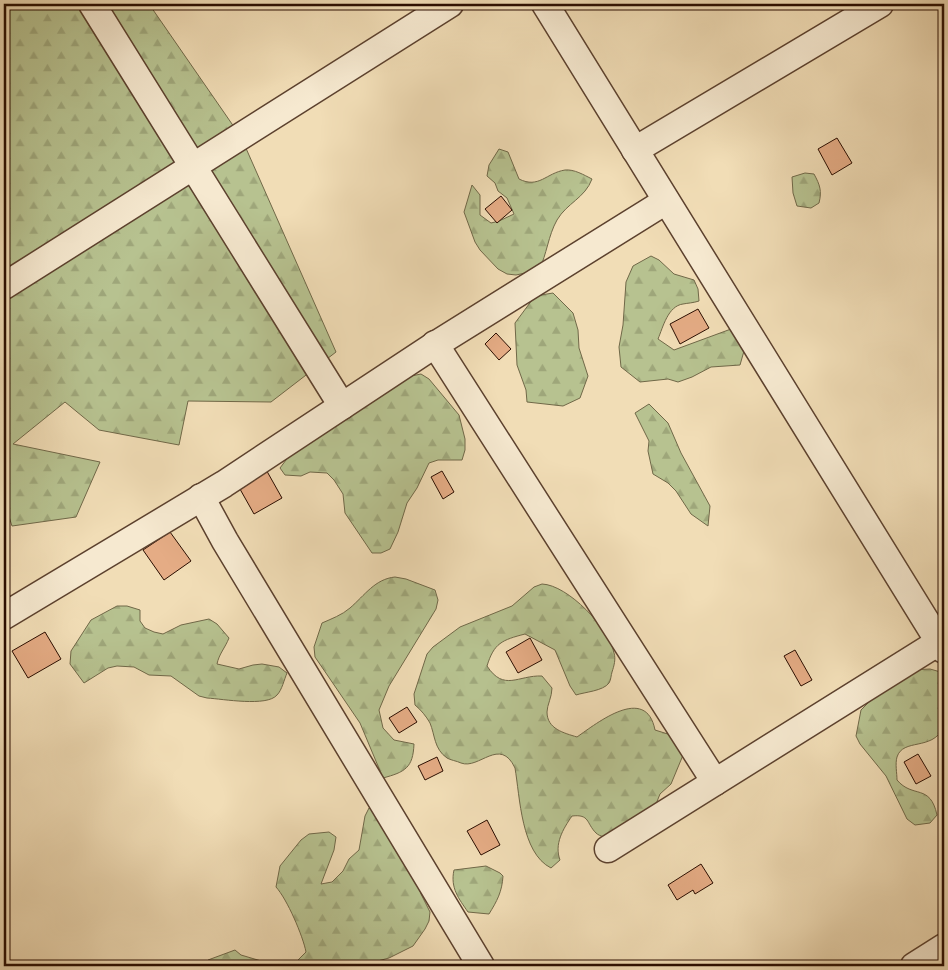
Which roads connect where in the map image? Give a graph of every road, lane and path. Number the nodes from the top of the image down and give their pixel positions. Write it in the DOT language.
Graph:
graph roads {
  1 [pos="92,4"];
  2 [pos="450,4"];
  3 [pos="544,4"];
  4 [pos="880,4"];
  5 [pos="635,150"];
  6 [pos="193,166"];
  7 [pos="666,201"];
  8 [pos="4,286"];
  9 [pos="435,344"];
  10 [pos="342,406"];
  11 [pos="201,497"];
  12 [pos="4,616"];
  13 [pos="942,646"];
  14 [pos="715,782"];
  15 [pos="608,849"];
  16 [pos="944,948"];
  17 [pos="481,966"];
  18 [pos="914,966"];
  1 -- 6 [label="street"];
  2 -- 6 [label="street"];
  3 -- 5 [label="street"];
  4 -- 5 [label="street"];
  5 -- 7 [label="street"];
  6 -- 8 [label="street"];
  6 -- 10 [label="street"];
  7 -- 9 [label="street"];
  7 -- 13 [label="street"];
  9 -- 10 [label="street"];
  9 -- 14 [label="street"];
  10 -- 11 [label="street"];
  11 -- 12 [label="street"];
  11 -- 17 [label="street"];
  13 -- 14 [label="street"];
  14 -- 15 [label="street"];
  16 -- 18 [label="street"];
}
